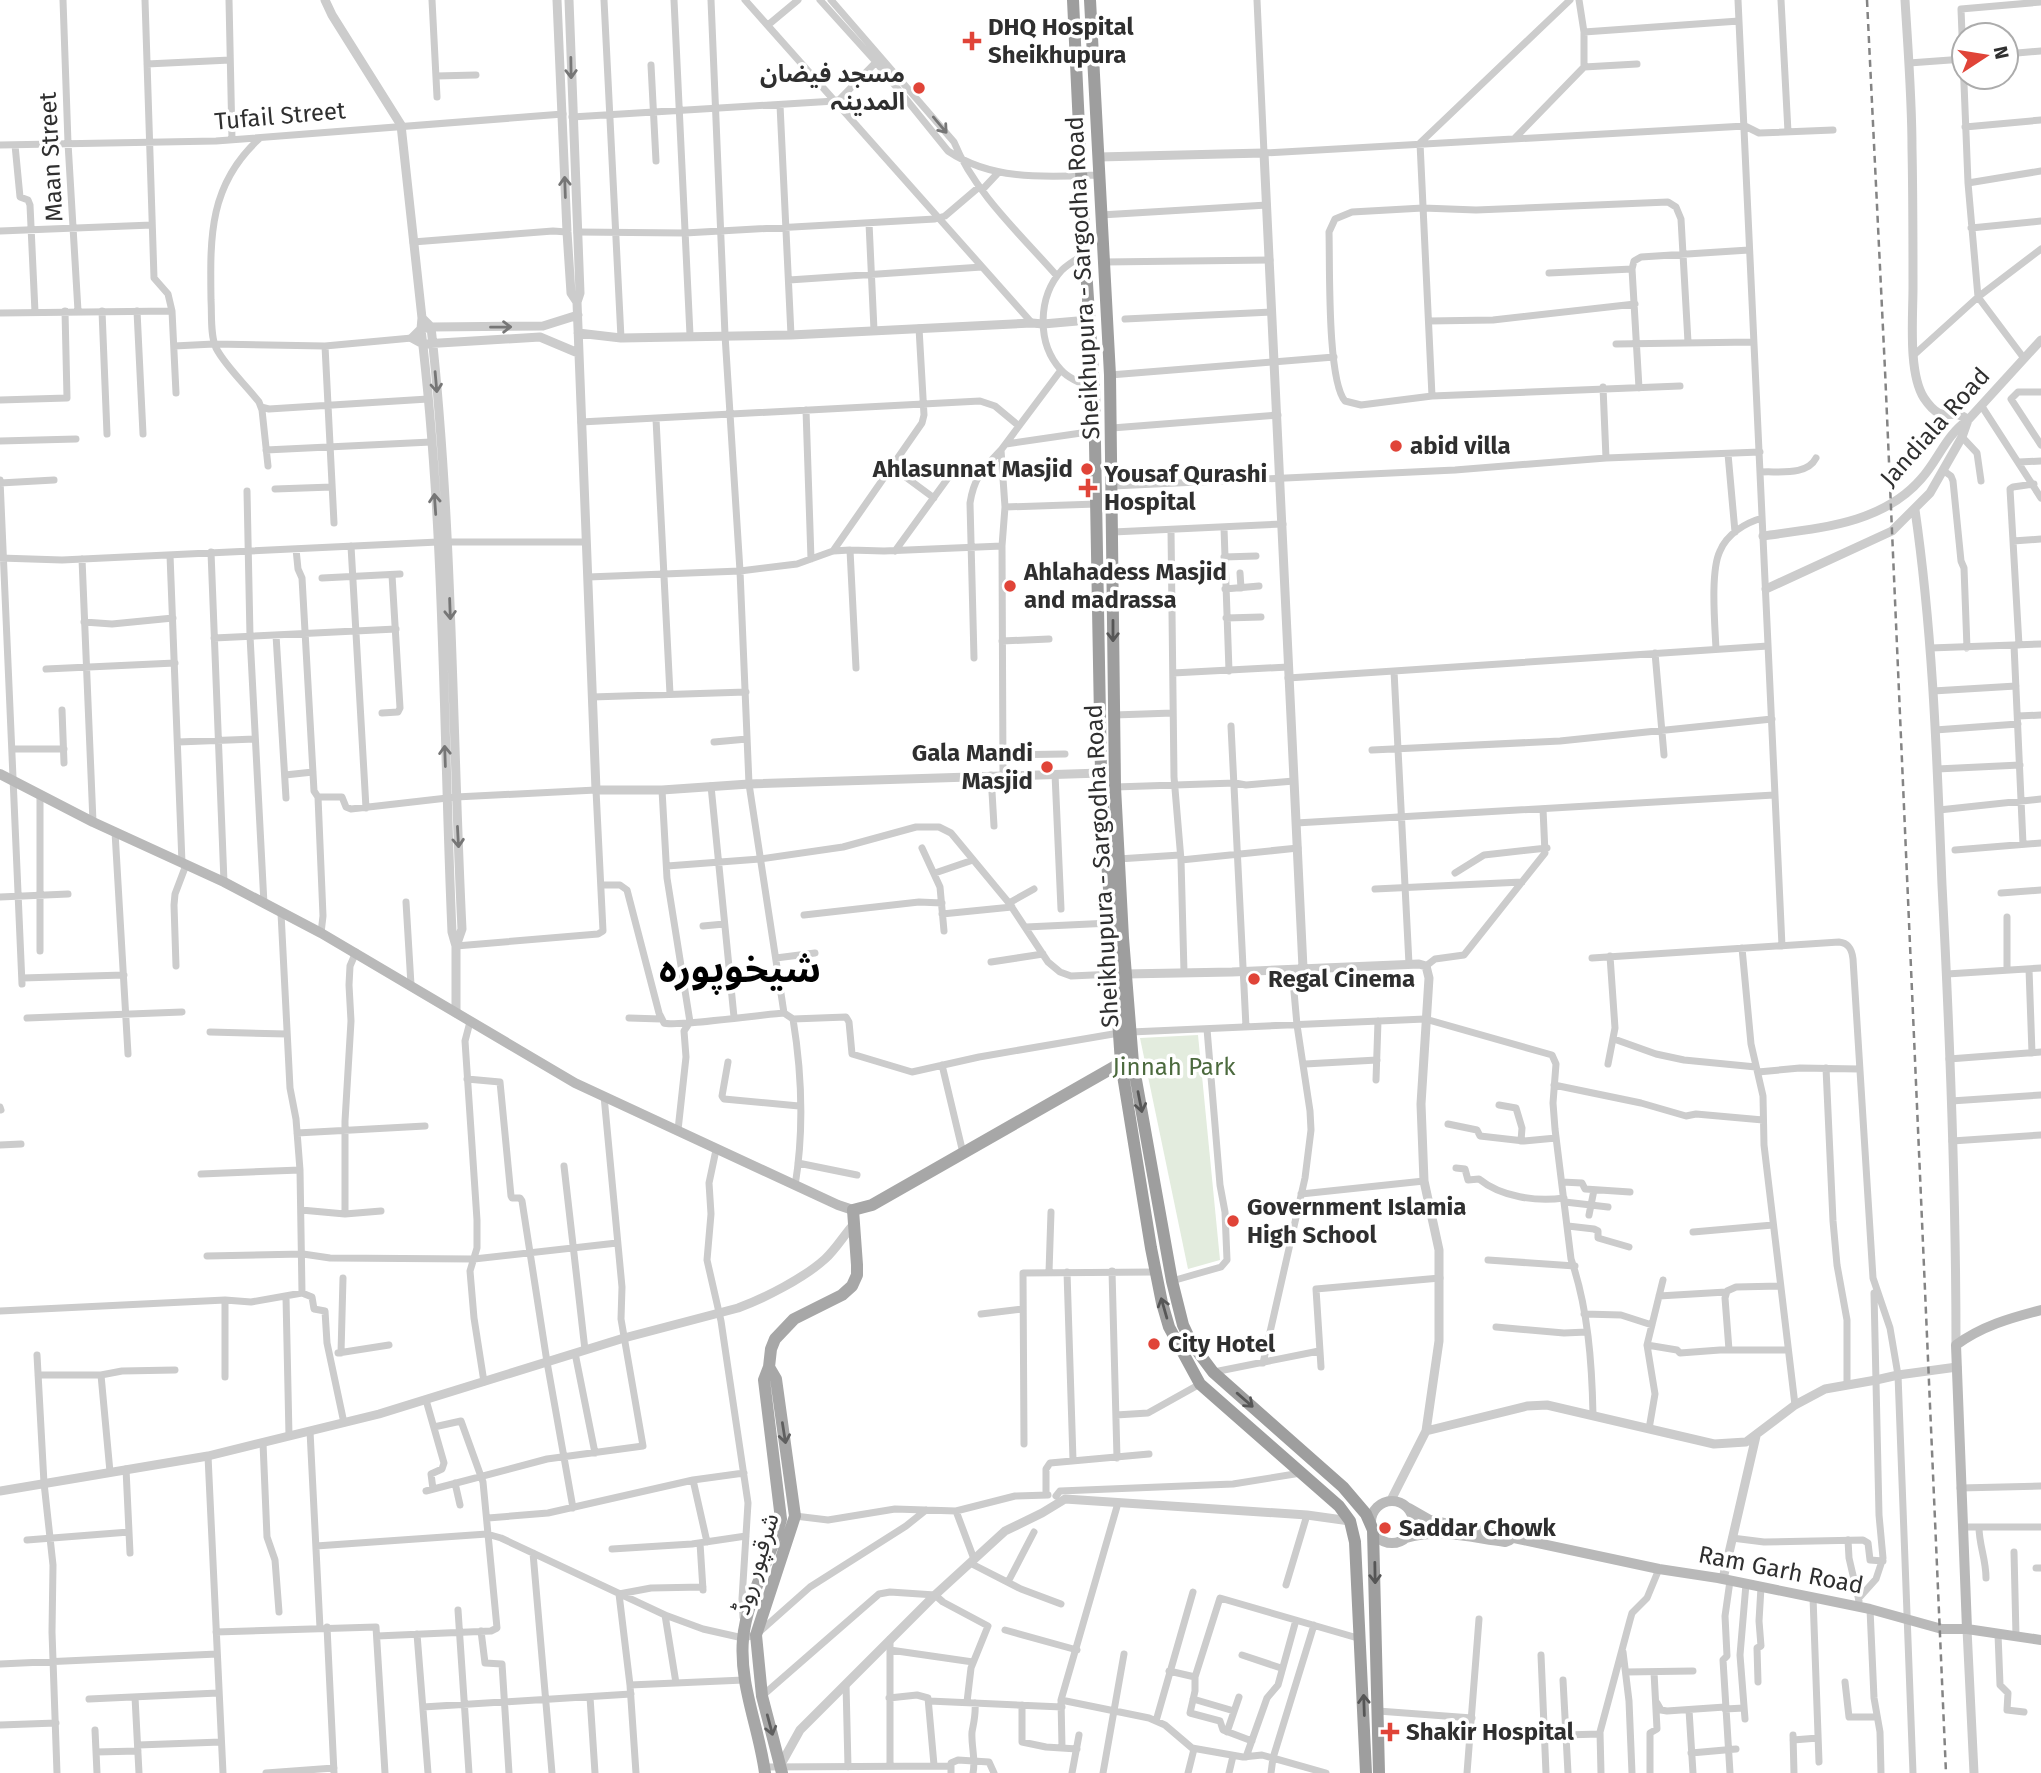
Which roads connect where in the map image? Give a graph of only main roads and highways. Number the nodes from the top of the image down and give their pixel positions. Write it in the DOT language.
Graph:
graph roads {
  1 [pos="1073,0"];
  2 [pos="1090,0"];
  3 [pos="0,774"];
  4 [pos="1120,974"];
  5 [pos="1125,1033"];
  6 [pos="1121,1063"];
  7 [pos="1155,1180"];
  8 [pos="1139,1182"];
  9 [pos="853,1210"];
  10 [pos="2041,1310"];
  11 [pos="769,1367"];
  12 [pos="1347,1492"];
  13 [pos="1328,1497"];
  14 [pos="1360,1507"];
  15 [pos="1409,1508"];
  16 [pos="1348,1518"];
  17 [pos="1373,1530"];
  18 [pos="1406,1538"];
  19 [pos="1513,1539"];
  20 [pos="1967,1629"];
  21 [pos="749,1636"];
  22 [pos="2041,1640"];
  23 [pos="781,1769"];
  24 [pos="764,1770"];
  25 [pos="1366,1773"];
  26 [pos="1379,1773"];
  1 -- 4 [label="highway, Sheikhupura - Sargodha Road"];
  2 -- 4 [label="highway, Sheikhupura - Sargodha Road, one-way"];
  3 -- 9 [label="main road"];
  4 -- 5 [label="highway, Sheikhupura - Sargodha Road"];
  5 -- 6 [label="highway, Sheikhupura - Sargodha Road"];
  5 -- 7 [label="highway, Sheikhupura - Sargodha Road, one-way"];
  6 -- 8 [label="highway, Sheikhupura - Sargodha Road"];
  6 -- 9 [label="main road"];
  7 -- 8 [label="highway"];
  7 -- 12 [label="highway, Sheikhupura - Sargodha Road, one-way"];
  13 -- 8 [label="highway, Sheikhupura - Sargodha Road, one-way"];
  9 -- 11 [label="main road, شرقپور روڈ"];
  10 -- 20 [label="main road"];
  11 -- 21 [label="main road, شرقپور روڈ"];
  11 -- 21 [label="main road, شرقپور روڈ, one-way"];
  12 -- 13 [label="highway"];
  12 -- 14 [label="highway, Sheikhupura - Sargodha Road"];
  13 -- 16 [label="highway, Sheikhupura - Sargodha Road"];
  14 -- 16 [label="highway"];
  14 -- 17 [label="highway, Sheikhupura - Sargodha Road"];
  15 -- 17 [label="main road"];
  15 -- 18 [label="main road"];
  15 -- 19 [label="main road, Ram Garh Road"];
  25 -- 16 [label="highway, one-way"];
  17 -- 18 [label="main road"];
  17 -- 26 [label="highway, Sheikhupura - Sargodha Road, one-way"];
  18 -- 19 [label="main road, Ram Garh Road"];
  19 -- 20 [label="main road, Ram Garh Road"];
  20 -- 22 [label="main road, Ram Garh Road"];
  21 -- 23 [label="main road, شرقپور روڈ, one-way"];
  21 -- 24 [label="main road, شرقپور روڈ"];
}
